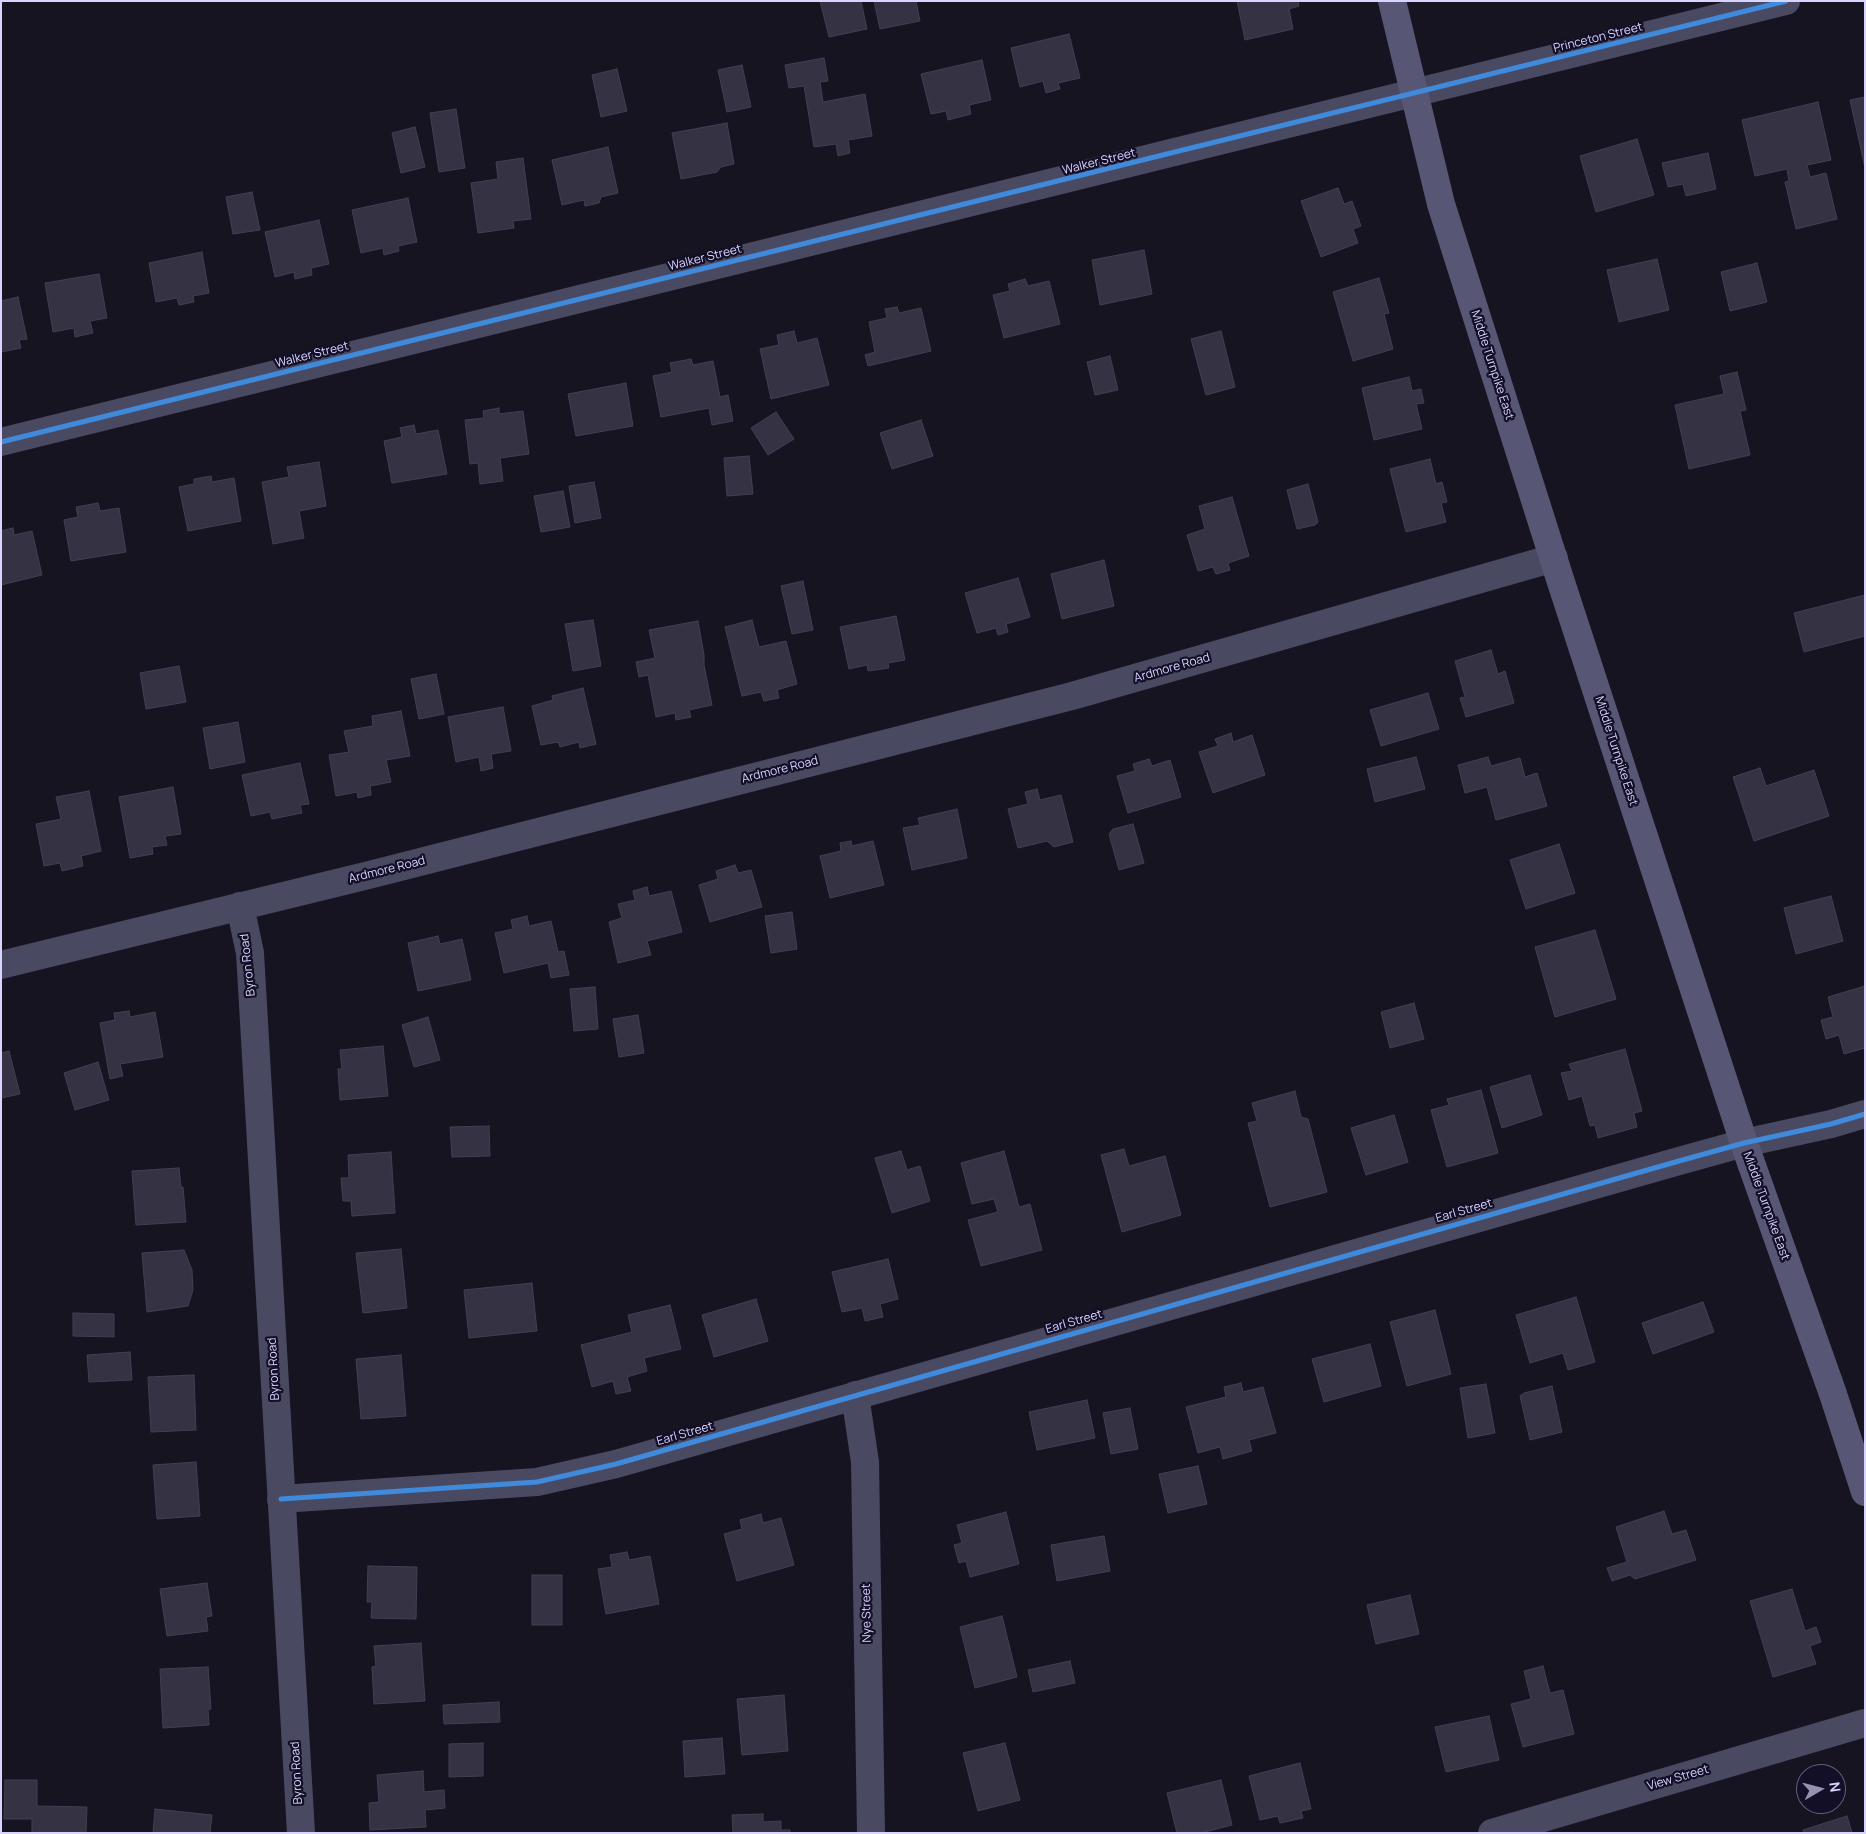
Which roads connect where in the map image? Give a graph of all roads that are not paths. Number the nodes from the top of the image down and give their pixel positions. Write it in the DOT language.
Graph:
graph roads {
  1 [pos="1392,1"];
  2 [pos="1786,1"];
  3 [pos="1414,94"];
  4 [pos="1,442"];
  5 [pos="1554,558"];
  6 [pos="240,906"];
  7 [pos="1,965"];
  8 [pos="1865,1114"];
  9 [pos="1744,1143"];
  10 [pos="855,1395"];
  11 [pos="1865,1492"];
  12 [pos="281,1500"];
  13 [pos="1865,1723"];
  14 [pos="301,1833"];
  15 [pos="871,1833"];
  16 [pos="1492,1833"];
  1 -- 3 [label="main road, Middle Turnpike East"];
  2 -- 3 [label="street, Princeton Street"];
  3 -- 4 [label="street, Walker Street"];
  3 -- 5 [label="main road, Middle Turnpike East"];
  5 -- 6 [label="street, Ardmore Road"];
  5 -- 9 [label="main road, Middle Turnpike East"];
  6 -- 7 [label="street, Ardmore Road"];
  6 -- 12 [label="street, Byron Road"];
  8 -- 9 [label="street, Earl Street"];
  9 -- 10 [label="street, Earl Street"];
  9 -- 11 [label="main road, Middle Turnpike East"];
  10 -- 12 [label="street, Earl Street"];
  10 -- 15 [label="street, Nye Street"];
  12 -- 14 [label="street, Byron Road"];
  13 -- 16 [label="street, View Street"];
}
